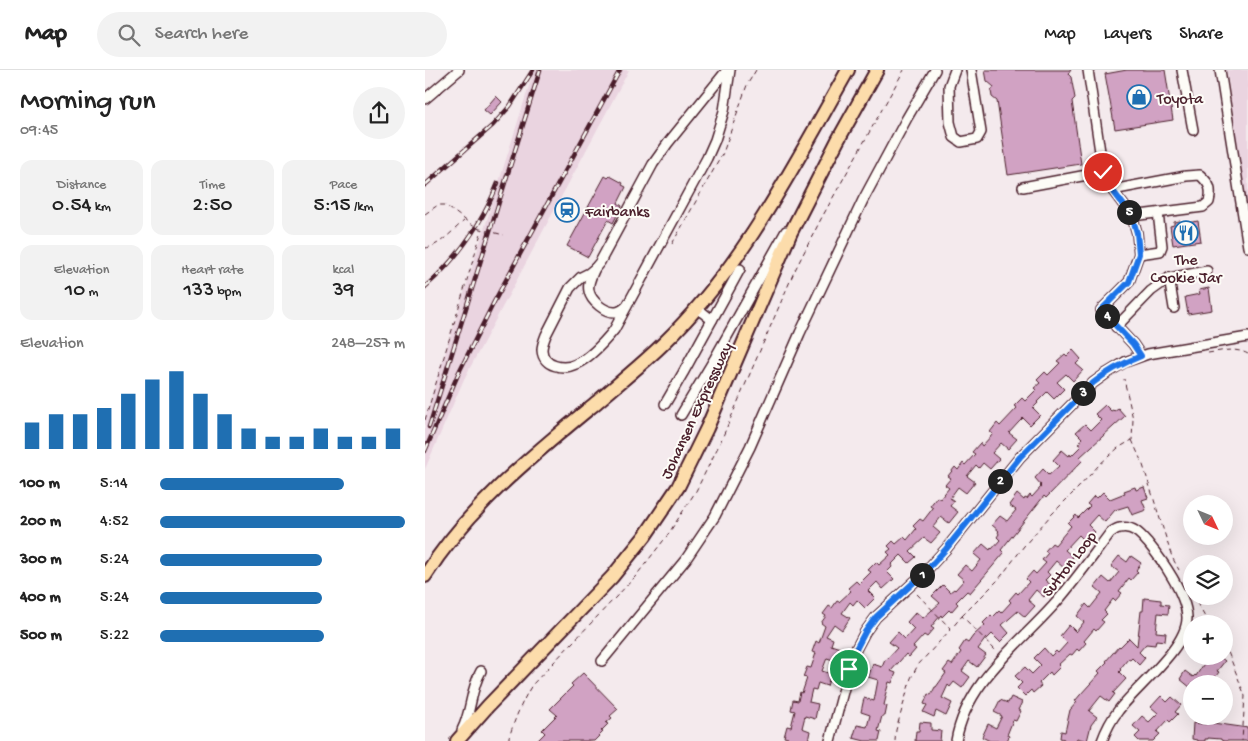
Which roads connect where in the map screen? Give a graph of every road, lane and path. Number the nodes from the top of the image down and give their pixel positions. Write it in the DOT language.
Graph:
graph roads {
  1 [pos="459,70"];
  2 [pos="729,70"];
  3 [pos="848,70"];
  4 [pos="877,70"];
  5 [pos="935,70"];
  6 [pos="955,70"];
  7 [pos="971,70"];
  8 [pos="1088,70"];
  9 [pos="1182,70"];
  10 [pos="1220,70"];
  11 [pos="425,100"];
  12 [pos="1193,130"];
  13 [pos="838,140"];
  14 [pos="1103,172"];
  15 [pos="1023,187"];
  16 [pos="1112,190"];
  17 [pos="1157,213"];
  18 [pos="425,214"];
  19 [pos="1132,216"];
  20 [pos="465,220"];
  21 [pos="482,230"];
  22 [pos="504,234"];
  23 [pos="1248,247"];
  24 [pos="425,248"];
  25 [pos="1139,254"];
  26 [pos="595,268"];
  27 [pos="740,270"];
  28 [pos="1207,271"];
  29 [pos="1169,278"];
  30 [pos="629,303"];
  31 [pos="697,308"];
  32 [pos="1174,308"];
  33 [pos="712,320"];
  34 [pos="1116,327"];
  35 [pos="1248,336"];
  36 [pos="1208,353"];
  37 [pos="1248,354"];
  38 [pos="1141,356"];
  39 [pos="1124,379"];
  40 [pos="665,404"];
  41 [pos="681,415"];
  42 [pos="425,420"];
  43 [pos="1132,440"];
  44 [pos="1179,572"];
  45 [pos="425,576"];
  46 [pos="917,594"];
  47 [pos="962,616"];
  48 [pos="951,629"];
  49 [pos="1002,657"];
  50 [pos="602,661"];
  51 [pos="1233,665"];
  52 [pos="481,671"];
  53 [pos="457,741"];
  54 [pos="830,741"];
  55 [pos="895,741"];
  56 [pos="956,741"];
  57 [pos="1102,741"];
  58 [pos="1242,741"];
  1 -- 11 [label="street"];
  2 -- 26 [label="street"];
  2 -- 30 [label="street"];
  3 -- 31 [label="highway"];
  4 -- 13 [label="highway, Johansen Expressway"];
  5 -- 50 [label="street"];
  6 -- 7 [label="street"];
  8 -- 14 [label="street"];
  9 -- 12 [label="street"];
  10 -- 23 [label="street"];
  13 -- 41 [label="street"];
  13 -- 53 [label="highway, Johansen Expressway"];
  14 -- 15 [label="street"];
  14 -- 16 [label="street"];
  16 -- 17 [label="street"];
  16 -- 19 [label="street"];
  17 -- 19 [label="street"];
  17 -- 25 [label="street"];
  18 -- 20 [label="path"];
  19 -- 25 [label="street"];
  20 -- 21 [label="path"];
  20 -- 24 [label="path"];
  21 -- 22 [label="path"];
  21 -- 42 [label="path"];
  25 -- 34 [label="street"];
  26 -- 30 [label="street"];
  26 -- 30 [label="street"];
  27 -- 33 [label="street"];
  28 -- 29 [label="street"];
  29 -- 32 [label="street"];
  29 -- 34 [label="street"];
  31 -- 33 [label="street"];
  31 -- 45 [label="highway"];
  33 -- 40 [label="street"];
  34 -- 38 [label="street"];
  35 -- 38 [label="street"];
  36 -- 37 [label="path"];
  38 -- 54 [label="street"];
  39 -- 43 [label="path"];
  43 -- 44 [label="path"];
  43 -- 47 [label="path"];
  46 -- 48 [label="path"];
  47 -- 48 [label="path"];
  47 -- 49 [label="path"];
  48 -- 55 [label="path"];
  49 -- 56 [label="street, Sutton Loop"];
  49 -- 57 [label="street, Sutton Loop"];
  51 -- 58 [label="path"];
  52 -- 53 [label="street"];
}
